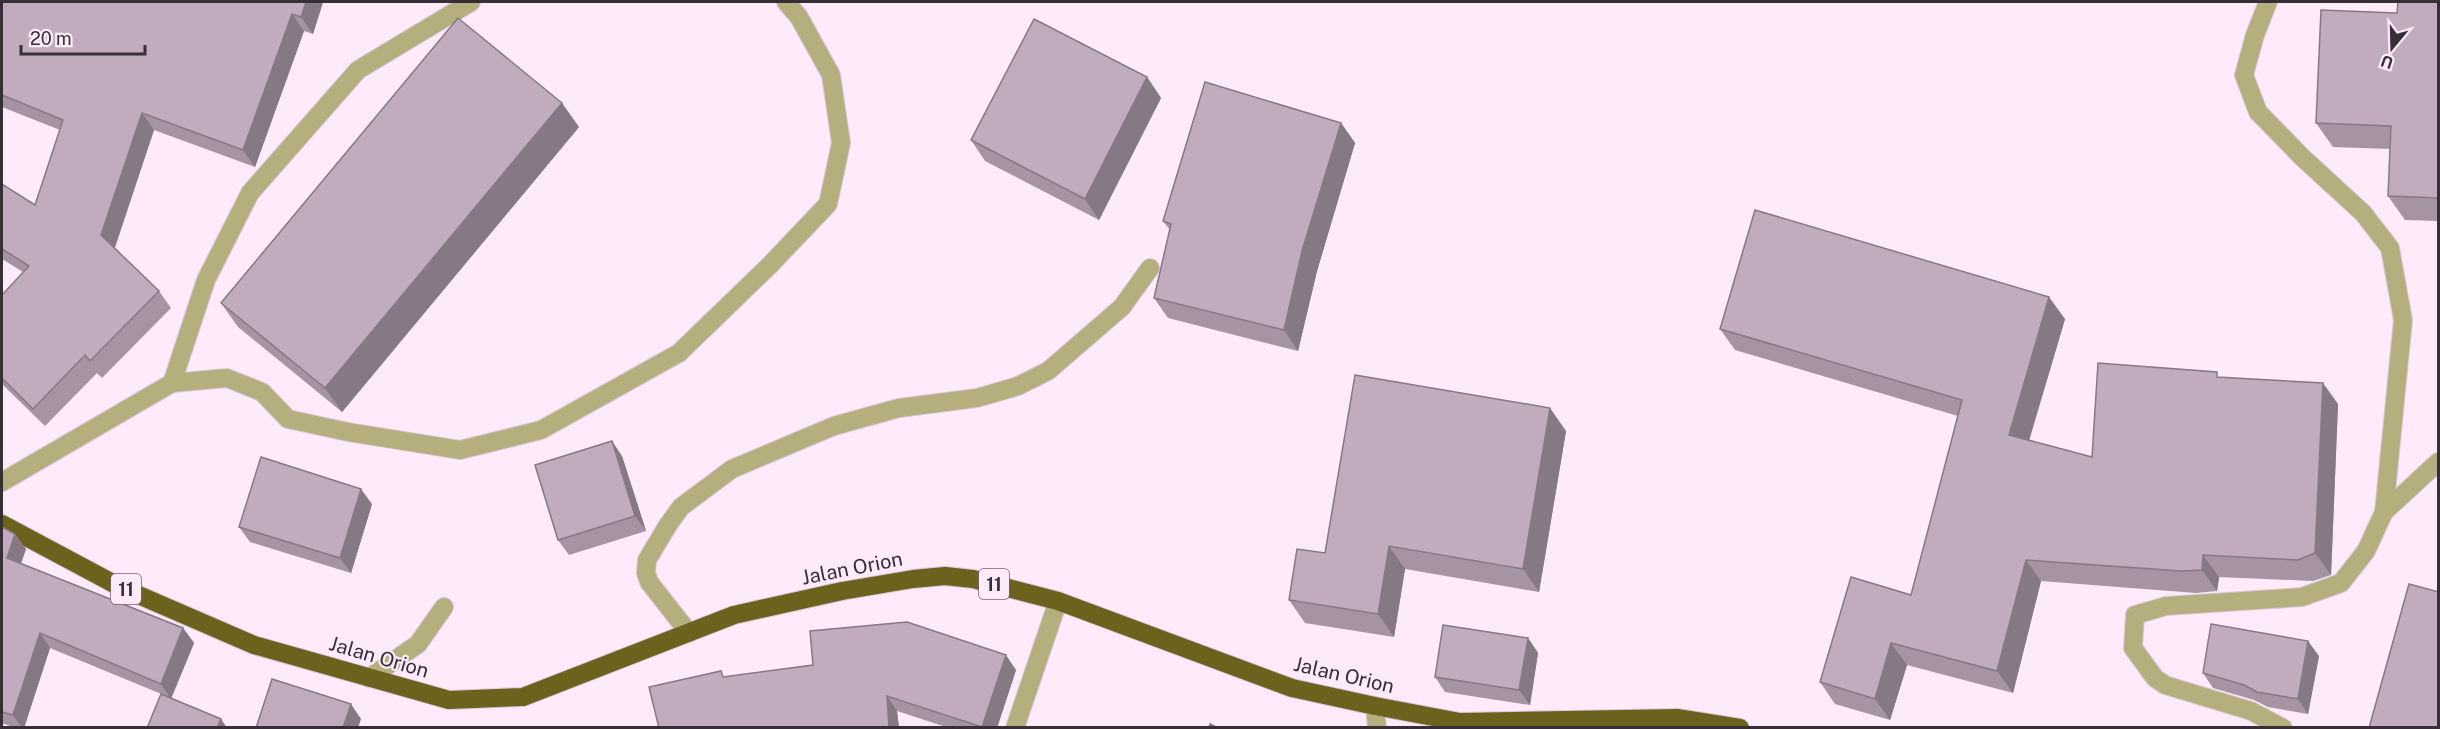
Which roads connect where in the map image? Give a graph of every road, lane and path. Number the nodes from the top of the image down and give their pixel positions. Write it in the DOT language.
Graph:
graph roads {
  1 [pos="471,2"];
  2 [pos="786,2"];
  3 [pos="2268,2"];
  4 [pos="1150,268"];
  5 [pos="172,383"];
  6 [pos="2439,462"];
  7 [pos="2,482"];
  8 [pos="2384,512"];
  9 [pos="2,524"];
  10 [pos="1058,600"];
  11 [pos="444,607"];
  12 [pos="689,633"];
  13 [pos="369,678"];
  14 [pos="1375,706"];
  15 [pos="1015,728"];
  16 [pos="1377,728"];
  17 [pos="1740,728"];
  18 [pos="2283,728"];
  1 -- 5 [label="street"];
  2 -- 5 [label="street"];
  3 -- 8 [label="street"];
  4 -- 12 [label="street"];
  5 -- 7 [label="street"];
  6 -- 8 [label="street"];
  8 -- 18 [label="street"];
  9 -- 13 [label="highway, Jalan Orion / 11"];
  10 -- 12 [label="highway, Jalan Orion / 11"];
  10 -- 14 [label="highway, Jalan Orion / 11"];
  10 -- 15 [label="street"];
  11 -- 13 [label="street"];
  12 -- 13 [label="highway, Jalan Orion / 11"];
  14 -- 16 [label="street"];
  14 -- 17 [label="highway, Jalan Orion / 11"];
}
